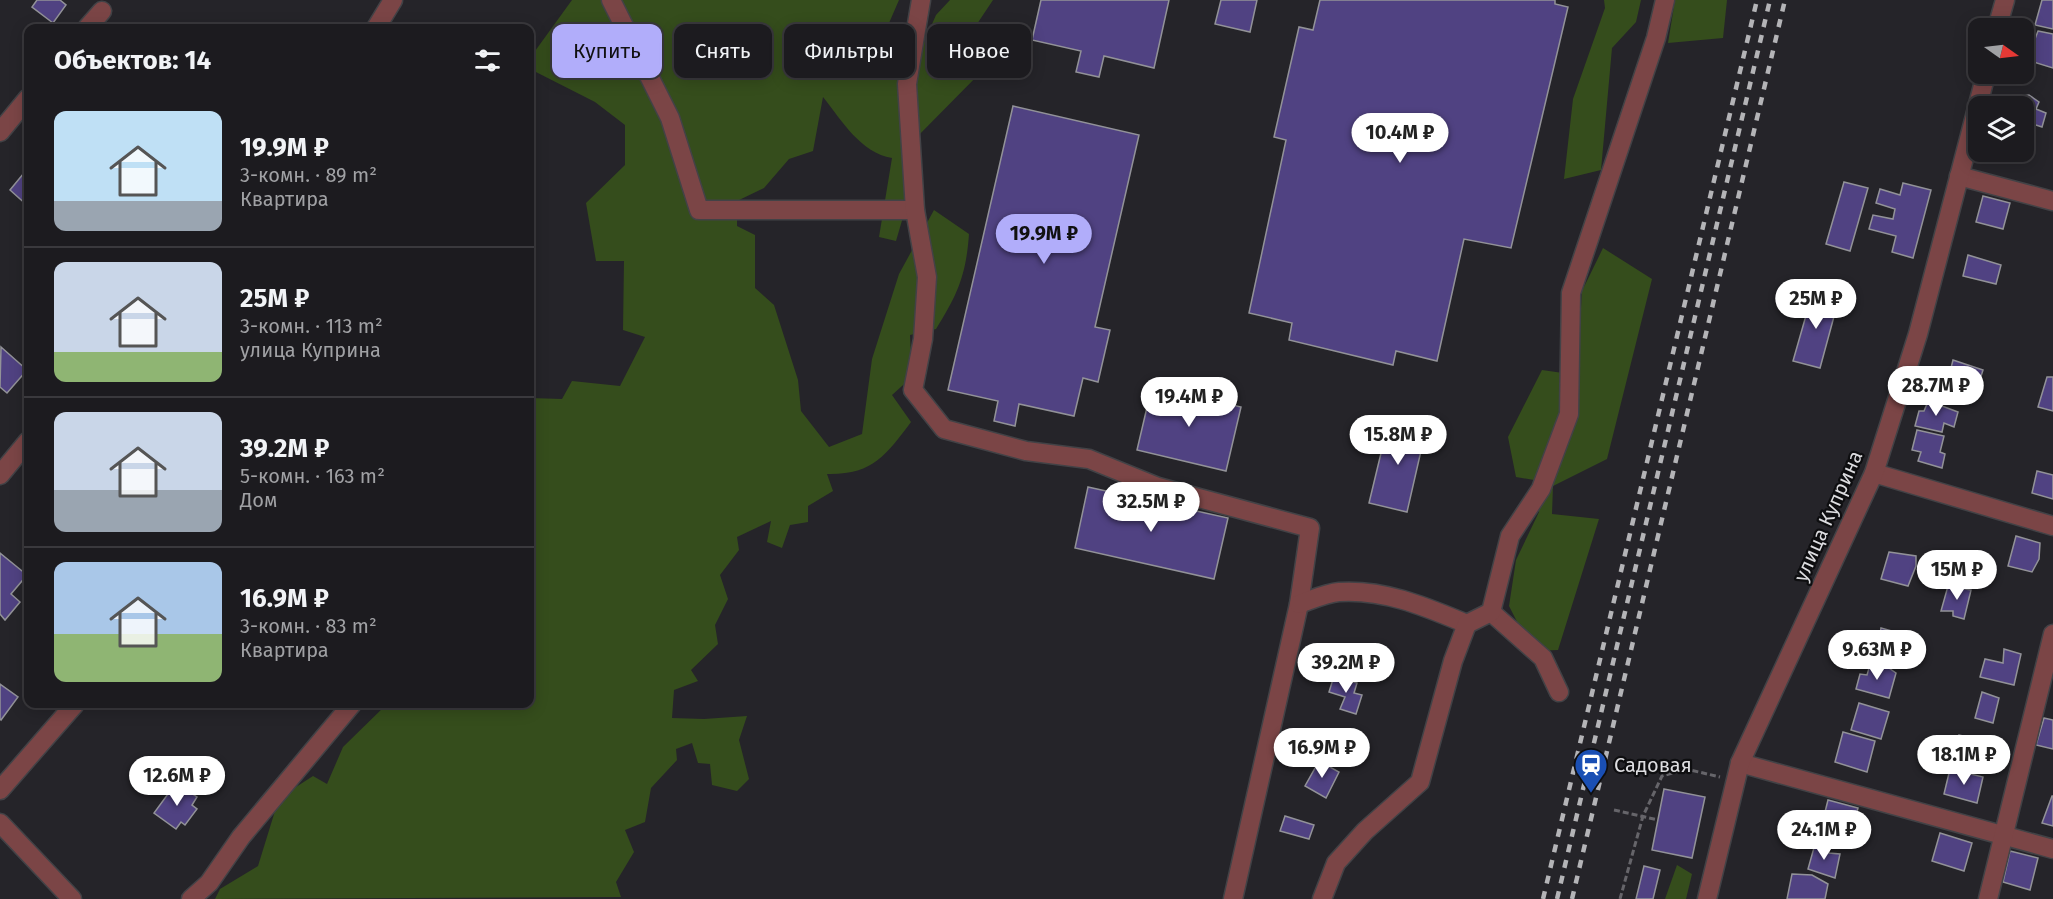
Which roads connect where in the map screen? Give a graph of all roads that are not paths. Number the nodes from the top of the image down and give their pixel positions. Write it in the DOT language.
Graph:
graph roads {
  1 [pos="393,0"];
  2 [pos="611,0"];
  3 [pos="921,0"];
  4 [pos="1665,0"];
  5 [pos="2005,0"];
  6 [pos="102,11"];
  7 [pos="2000,18"];
  8 [pos="91,24"];
  9 [pos="378,24"];
  10 [pos="1983,84"];
  11 [pos="24,103"];
  12 [pos="0,132"];
  13 [pos="1959,176"];
  14 [pos="2053,201"];
  15 [pos="915,210"];
  16 [pos="24,446"];
  17 [pos="1874,473"];
  18 [pos="0,475"];
  19 [pos="2053,526"];
  20 [pos="1299,604"];
  21 [pos="1491,612"];
  22 [pos="1467,624"];
  23 [pos="2053,634"];
  24 [pos="1559,692"];
  25 [pos="72,708"];
  26 [pos="349,708"];
  27 [pos="1738,772"];
  28 [pos="0,790"];
  29 [pos="0,823"];
  30 [pos="2002,834"];
  31 [pos="2053,849"];
  32 [pos="72,899"];
  33 [pos="191,899"];
  34 [pos="1233,899"];
  35 [pos="1322,899"];
  36 [pos="1707,899"];
  37 [pos="1988,899"];
  1 -- 9 [label="street"];
  2 -- 15 [label="street"];
  3 -- 15 [label="street"];
  4 -- 21 [label="street"];
  5 -- 7 [label="street"];
  6 -- 8 [label="street"];
  10 -- 13 [label="street, улица Куприна"];
  11 -- 12 [label="street"];
  13 -- 14 [label="street"];
  13 -- 17 [label="street, улица Куприна"];
  15 -- 20 [label="street"];
  16 -- 18 [label="street"];
  17 -- 19 [label="street"];
  17 -- 27 [label="street, улица Куприна"];
  20 -- 22 [label="street"];
  20 -- 34 [label="street"];
  21 -- 22 [label="street"];
  21 -- 24 [label="street"];
  22 -- 35 [label="street"];
  23 -- 30 [label="street"];
  25 -- 28 [label="street"];
  26 -- 33 [label="street"];
  27 -- 30 [label="street"];
  27 -- 36 [label="street, улица Куприна"];
  29 -- 32 [label="street"];
  30 -- 31 [label="street"];
  30 -- 37 [label="street"];
}
